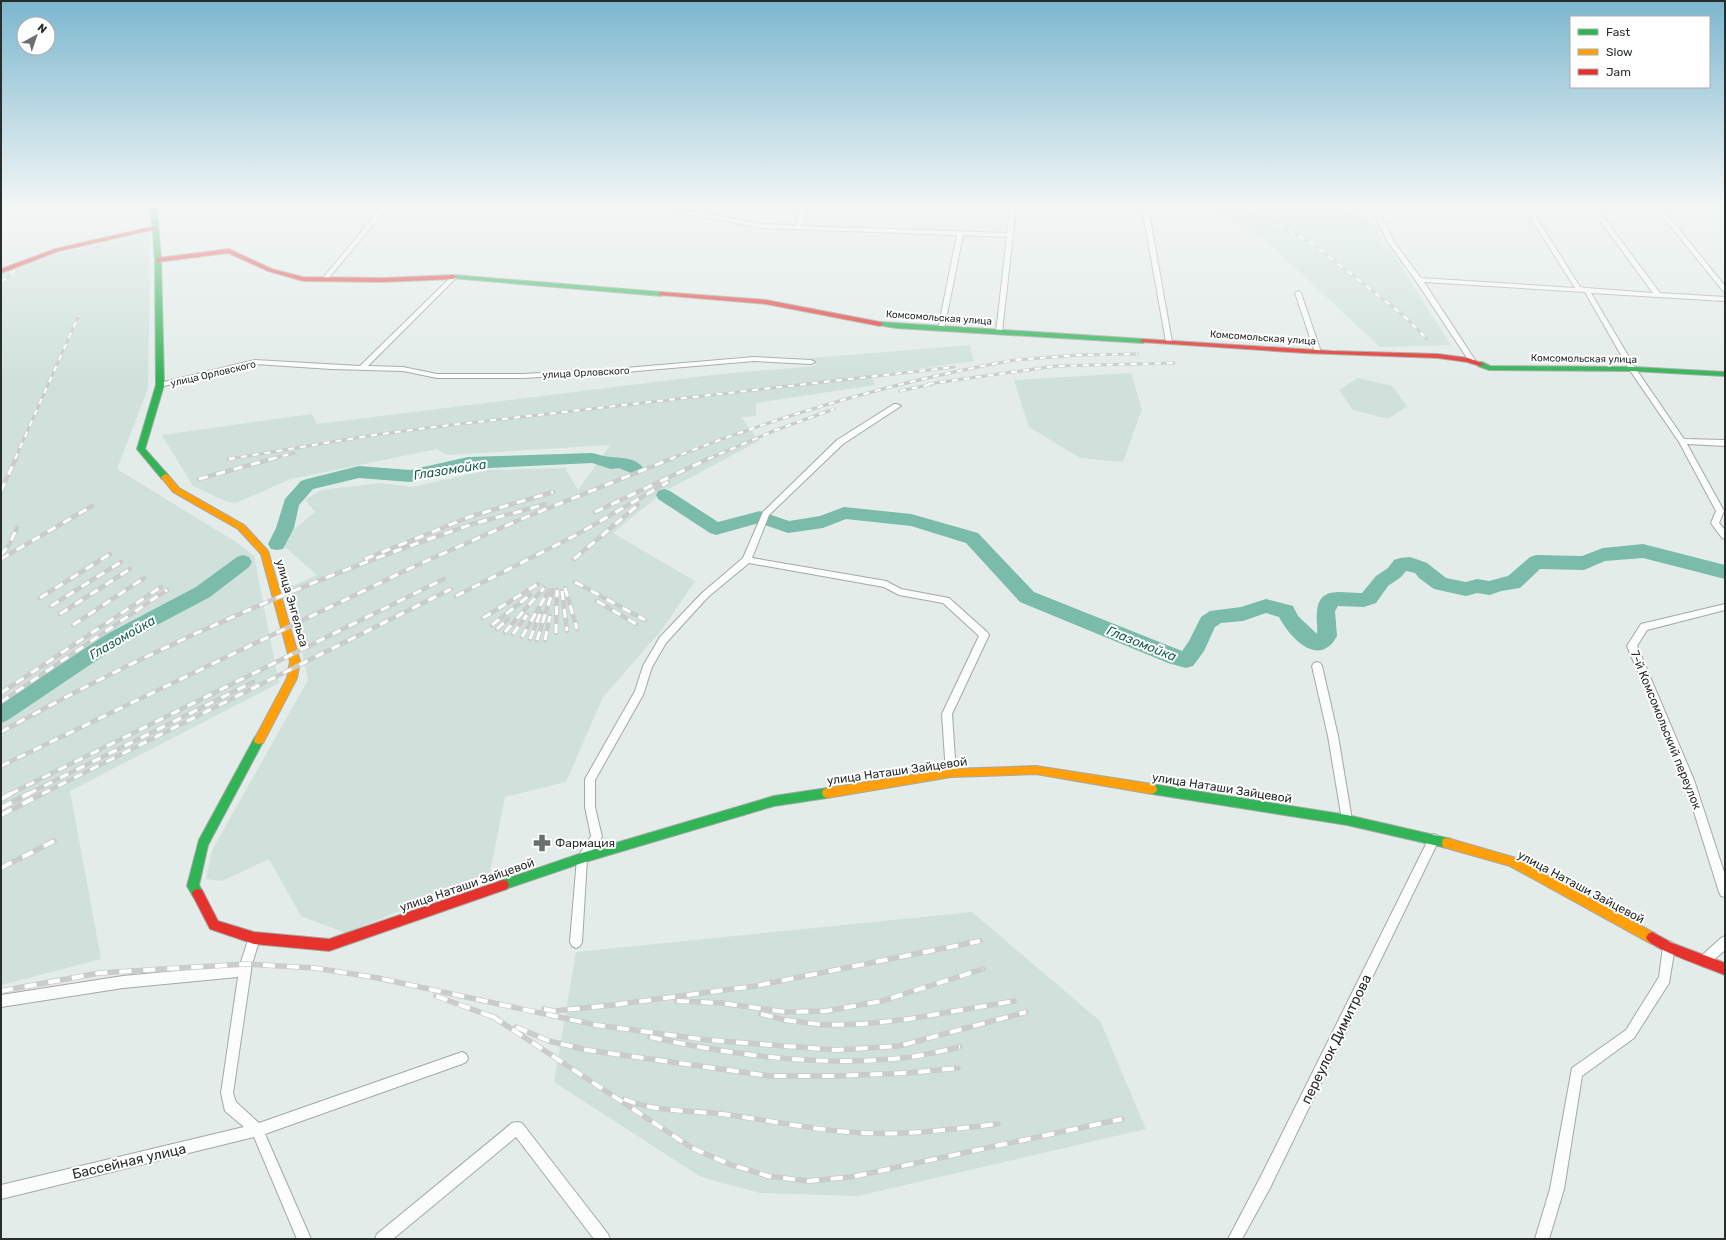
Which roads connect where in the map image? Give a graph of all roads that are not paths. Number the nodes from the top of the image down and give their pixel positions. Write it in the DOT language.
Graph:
graph roads {
  1 [pos="12,265"];
  2 [pos="158,265"];
  3 [pos="261,265"];
  4 [pos="337,265"];
  5 [pos="954,265"];
  6 [pos="1006,265"];
  7 [pos="1155,265"];
  8 [pos="1408,265"];
  9 [pos="1564,265"];
  10 [pos="1636,265"];
  11 [pos="1705,265"];
  12 [pos="1,271"];
  13 [pos="454,277"];
  14 [pos="324,280"];
  15 [pos="1419,280"];
  16 [pos="1725,290"];
  17 [pos="1586,291"];
  18 [pos="1298,293"];
  19 [pos="1658,295"];
  20 [pos="1725,299"];
  21 [pos="941,329"];
  22 [pos="999,332"];
  23 [pos="1169,342"];
  24 [pos="1318,352"];
  25 [pos="1471,360"];
  26 [pos="811,362"];
  27 [pos="362,368"];
  28 [pos="1633,369"];
  29 [pos="1725,374"];
  30 [pos="160,385"];
  31 [pos="897,406"];
  32 [pos="1682,441"];
  33 [pos="1725,443"];
  34 [pos="1725,536"];
  35 [pos="747,560"];
  36 [pos="1725,607"];
  37 [pos="1317,666"];
  38 [pos="951,773"];
  39 [pos="1347,820"];
  40 [pos="1434,839"];
  41 [pos="582,858"];
  42 [pos="1725,892"];
  43 [pos="254,938"];
  44 [pos="576,942"];
  45 [pos="1725,942"];
  46 [pos="1669,947"];
  47 [pos="1704,961"];
  48 [pos="1725,969"];
  49 [pos="245,971"];
  50 [pos="1,1001"];
  51 [pos="462,1058"];
  52 [pos="257,1130"];
  53 [pos="1,1192"];
  54 [pos="304,1239"];
  55 [pos="382,1239"];
  56 [pos="603,1239"];
  57 [pos="1235,1239"];
  58 [pos="1542,1239"];
  1 -- 12 [label="street"];
  2 -- 30 [label="street, улица Энгельса"];
  3 -- 14 [label="street, Комсомольская улица"];
  4 -- 14 [label="street"];
  5 -- 21 [label="street"];
  6 -- 22 [label="street"];
  7 -- 23 [label="street"];
  8 -- 15 [label="street"];
  9 -- 17 [label="street"];
  10 -- 19 [label="street"];
  11 -- 16 [label="street"];
  13 -- 14 [label="street, Комсомольская улица"];
  13 -- 21 [label="street, Комсомольская улица"];
  13 -- 27 [label="street"];
  15 -- 17 [label="street"];
  15 -- 25 [label="street"];
  17 -- 19 [label="street"];
  17 -- 28 [label="street"];
  18 -- 24 [label="street"];
  19 -- 20 [label="street"];
  21 -- 22 [label="street, Комсомольская улица"];
  22 -- 23 [label="street, Комсомольская улица"];
  23 -- 24 [label="street, Комсомольская улица"];
  24 -- 25 [label="street, Комсомольская улица"];
  25 -- 28 [label="street, Комсомольская улица"];
  26 -- 27 [label="street, улица Орловского"];
  27 -- 30 [label="street, улица Орловского"];
  28 -- 29 [label="street, Комсомольская улица"];
  28 -- 32 [label="street"];
  30 -- 43 [label="street, улица Энгельса"];
  31 -- 35 [label="street"];
  32 -- 33 [label="street"];
  32 -- 34 [label="street"];
  35 -- 38 [label="street"];
  35 -- 41 [label="street"];
  36 -- 42 [label="street, 7-й Комсомольский переулок"];
  37 -- 39 [label="street"];
  38 -- 39 [label="street, улица Наташи Зайцевой"];
  38 -- 41 [label="street, улица Наташи Зайцевой"];
  39 -- 40 [label="street, улица Наташи Зайцевой"];
  40 -- 46 [label="street, улица Наташи Зайцевой"];
  40 -- 57 [label="street, переулок Димитрова"];
  41 -- 43 [label="street, улица Наташи Зайцевой"];
  41 -- 44 [label="street"];
  43 -- 49 [label="street"];
  45 -- 47 [label="street"];
  46 -- 47 [label="street, улица Наташи Зайцевой"];
  46 -- 58 [label="street"];
  47 -- 48 [label="street, улица Наташи Зайцевой"];
  49 -- 50 [label="street"];
  49 -- 52 [label="street"];
  51 -- 52 [label="street, Бассейная улица"];
  52 -- 53 [label="street, Бассейная улица"];
  52 -- 54 [label="street"];
  55 -- 56 [label="street"];
}
